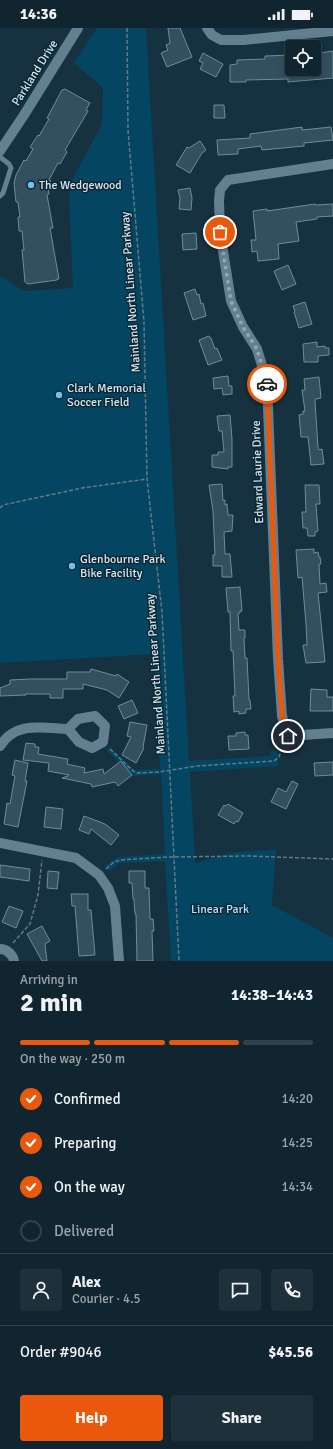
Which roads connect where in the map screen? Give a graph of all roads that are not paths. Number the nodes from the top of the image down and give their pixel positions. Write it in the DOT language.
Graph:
graph roads {
  1 [pos="78,28"];
  2 [pos="208,28"];
  3 [pos="333,31"];
  4 [pos="0,151"];
  5 [pos="0,158"];
  6 [pos="333,164"];
  7 [pos="0,196"];
  8 [pos="68,729"];
  9 [pos="333,733"];
  10 [pos="0,746"];
  11 [pos="0,844"];
  12 [pos="3,950"];
  13 [pos="14,961"];
  14 [pos="119,961"];
  1 -- 4 [label="street, Parkland Drive"];
  2 -- 3 [label="street"];
  5 -- 7 [label="lane"];
  6 -- 9 [label="street, Edward Laurie Drive"];
  8 -- 8 [label="street"];
  8 -- 10 [label="street"];
  11 -- 14 [label="street"];
  12 -- 13 [label="street"];
}
